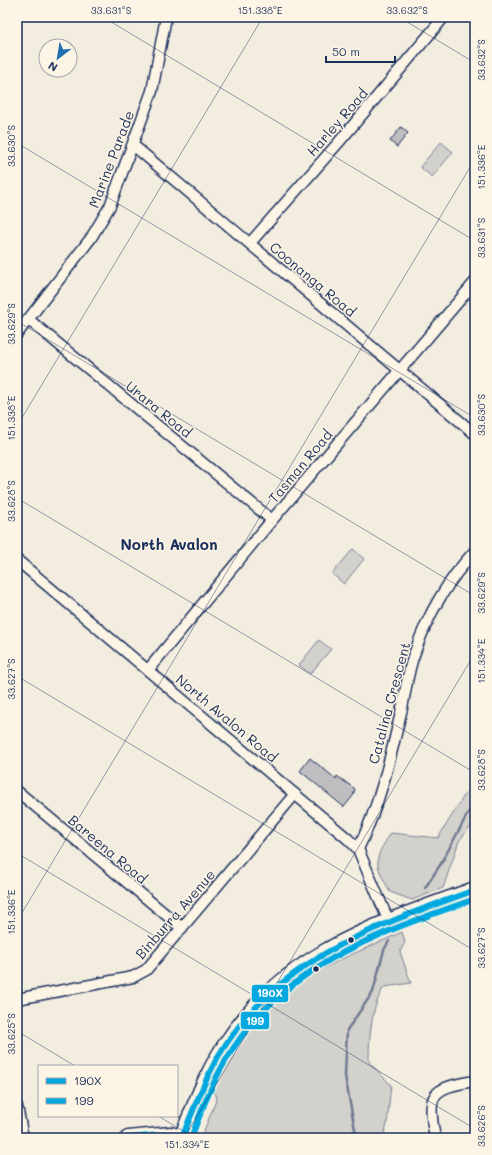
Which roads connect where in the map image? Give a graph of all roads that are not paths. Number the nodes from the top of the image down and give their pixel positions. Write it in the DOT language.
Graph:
graph roads {
  1 [pos="166,17"];
  2 [pos="444,17"];
  3 [pos="133,144"];
  4 [pos="250,243"];
  5 [pos="475,282"];
  6 [pos="28,319"];
  7 [pos="17,334"];
  8 [pos="400,371"];
  9 [pos="475,434"];
  10 [pos="272,520"];
  11 [pos="475,552"];
  12 [pos="17,560"];
  13 [pos="148,670"];
  14 [pos="17,791"];
  15 [pos="295,794"];
  16 [pos="358,849"];
  17 [pos="475,890"];
  18 [pos="389,922"];
  19 [pos="182,928"];
  20 [pos="17,999"];
  21 [pos="475,1081"];
  22 [pos="17,1106"];
  23 [pos="23,1138"];
  24 [pos="128,1138"];
  25 [pos="182,1138"];
  26 [pos="436,1138"];
  1 -- 3 [label="street, Marine Parade"];
  2 -- 4 [label="street, Harley Road"];
  3 -- 4 [label="street, Coonanga Road"];
  3 -- 6 [label="street, Marine Parade"];
  4 -- 8 [label="street, Coonanga Road"];
  5 -- 8 [label="street, Tasman Road"];
  6 -- 7 [label="street, Marine Parade"];
  6 -- 10 [label="street, Urara Road"];
  8 -- 9 [label="street, Coonanga Road"];
  8 -- 10 [label="street, Tasman Road"];
  10 -- 13 [label="street, Tasman Road"];
  11 -- 16 [label="street, Catalina Crescent"];
  12 -- 13 [label="street, North Avalon Road"];
  13 -- 15 [label="street, North Avalon Road"];
  14 -- 19 [label="street, Bareena Road"];
  15 -- 16 [label="street, North Avalon Road"];
  15 -- 19 [label="street, Binburra Avenue"];
  16 -- 18 [label="street, North Avalon Road"];
  17 -- 18 [label="main road"];
  18 -- 25 [label="main road"];
  19 -- 20 [label="street, Binburra Avenue"];
  21 -- 26 [label="street"];
  22 -- 23 [label="street"];
  24 -- 25 [label="main road"];
}
